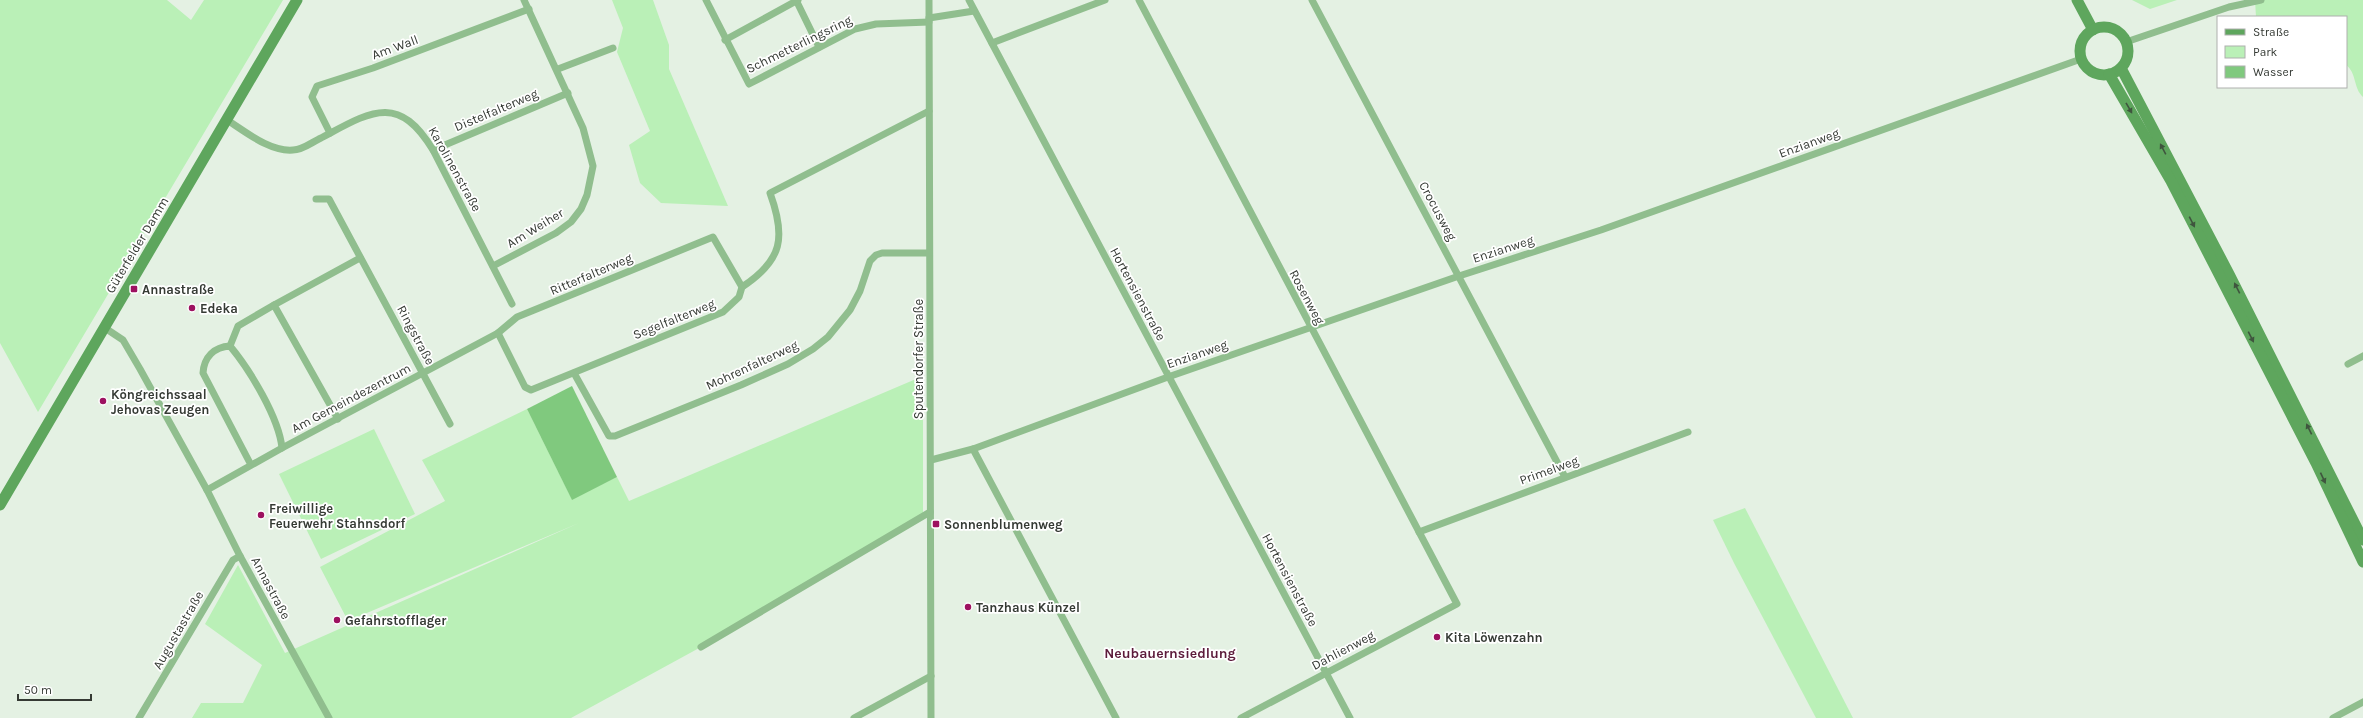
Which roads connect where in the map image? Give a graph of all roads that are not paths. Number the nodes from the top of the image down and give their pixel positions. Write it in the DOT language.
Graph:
graph roads {
  1 [pos="297,0"];
  2 [pos="524,0"];
  3 [pos="706,0"];
  4 [pos="797,0"];
  5 [pos="929,0"];
  6 [pos="968,0"];
  7 [pos="1105,0"];
  8 [pos="1138,0"];
  9 [pos="1312,0"];
  10 [pos="2077,0"];
  11 [pos="2261,0"];
  12 [pos="529,9"];
  13 [pos="974,10"];
  14 [pos="929,20"];
  15 [pos="2093,30"];
  16 [pos="725,40"];
  17 [pos="2126,42"];
  18 [pos="992,43"];
  19 [pos="819,47"];
  20 [pos="613,48"];
  21 [pos="2081,57"];
  22 [pos="2121,68"];
  23 [pos="558,69"];
  24 [pos="2109,74"];
  25 [pos="568,93"];
  26 [pos="929,111"];
  27 [pos="227,120"];
  28 [pos="330,133"];
  29 [pos="433,150"];
  30 [pos="316,199"];
  31 [pos="929,253"];
  32 [pos="360,258"];
  33 [pos="493,266"];
  34 [pos="1459,276"];
  35 [pos="742,287"];
  36 [pos="512,304"];
  37 [pos="274,306"];
  38 [pos="104,328"];
  39 [pos="1310,328"];
  40 [pos="498,333"];
  41 [pos="230,346"];
  42 [pos="2363,356"];
  43 [pos="2348,364"];
  44 [pos="431,369"];
  45 [pos="422,373"];
  46 [pos="574,373"];
  47 [pos="1168,377"];
  48 [pos="338,419"];
  49 [pos="450,424"];
  50 [pos="1688,432"];
  51 [pos="282,448"];
  52 [pos="973,449"];
  53 [pos="931,460"];
  54 [pos="251,465"];
  55 [pos="1565,477"];
  56 [pos="207,490"];
  57 [pos="0,505"];
  58 [pos="930,512"];
  59 [pos="1419,532"];
  60 [pos="2363,540"];
  61 [pos="240,556"];
  62 [pos="2363,562"];
  63 [pos="1457,604"];
  64 [pos="701,647"];
  65 [pos="1326,673"];
  66 [pos="931,676"];
  67 [pos="2363,702"];
  68 [pos="139,718"];
  69 [pos="329,718"];
  70 [pos="854,718"];
  71 [pos="932,718"];
  72 [pos="1116,718"];
  73 [pos="1240,718"];
  74 [pos="1350,718"];
  75 [pos="2333,718"];
  1 -- 27 [label="main road, Güterfelder Damm"];
  2 -- 12 [label="street, Am Weiher"];
  3 -- 16 [label="street, Schmetterlingsring"];
  4 -- 16 [label="street"];
  4 -- 19 [label="street"];
  5 -- 14 [label="street, Sputendorfer Straße"];
  6 -- 13 [label="street, Hortensienstraße"];
  7 -- 18 [label="street"];
  8 -- 39 [label="street, Rosenweg"];
  9 -- 34 [label="street, Crocusweg"];
  10 -- 15 [label="main road"];
  11 -- 17 [label="street"];
  12 -- 23 [label="street, Am Weiher"];
  12 -- 28 [label="street, Am Wall"];
  13 -- 14 [label="street"];
  13 -- 18 [label="street, Hortensienstraße"];
  14 -- 19 [label="street, Schmetterlingsring"];
  14 -- 26 [label="street, Sputendorfer Straße"];
  15 -- 17 [label="main road"];
  15 -- 21 [label="main road"];
  16 -- 19 [label="street, Schmetterlingsring"];
  17 -- 22 [label="main road"];
  18 -- 47 [label="street, Hortensienstraße"];
  20 -- 23 [label="street"];
  21 -- 24 [label="main road"];
  21 -- 34 [label="street, Enzianweg"];
  22 -- 24 [label="main road"];
  60 -- 22 [label="main road, one-way"];
  23 -- 25 [label="street, Am Weiher"];
  24 -- 62 [label="main road, one-way"];
  25 -- 29 [label="street, Distelfalterweg"];
  25 -- 33 [label="street, Am Weiher"];
  26 -- 31 [label="street, Sputendorfer Straße"];
  26 -- 35 [label="street, Segelfalterweg"];
  27 -- 28 [label="street, Karolinenstraße"];
  27 -- 38 [label="main road, Güterfelder Damm"];
  28 -- 29 [label="street, Karolinenstraße"];
  29 -- 33 [label="street, Karolinenstraße"];
  30 -- 32 [label="street, Ringstraße"];
  31 -- 46 [label="street, Mohrenfalterweg"];
  31 -- 53 [label="street, Sputendorfer Straße"];
  32 -- 37 [label="street"];
  32 -- 45 [label="street, Ringstraße"];
  33 -- 36 [label="street, Karolinenstraße"];
  34 -- 39 [label="street, Enzianweg"];
  34 -- 55 [label="street, Crocusweg"];
  35 -- 40 [label="street, Ritterfalterweg"];
  35 -- 46 [label="street, Segelfalterweg"];
  37 -- 41 [label="street"];
  37 -- 48 [label="street"];
  38 -- 56 [label="street, Annastraße"];
  38 -- 57 [label="main road, Güterfelder Damm"];
  39 -- 47 [label="street, Enzianweg"];
  39 -- 59 [label="street, Rosenweg"];
  40 -- 44 [label="street, Ritterfalterweg"];
  40 -- 46 [label="street, Segelfalterweg"];
  41 -- 51 [label="street, Am Gemeindezentrum"];
  41 -- 54 [label="street"];
  42 -- 43 [label="street"];
  44 -- 45 [label="street, Am Gemeindezentrum"];
  45 -- 48 [label="street, Am Gemeindezentrum"];
  45 -- 49 [label="street, Ringstraße"];
  47 -- 52 [label="street, Enzianweg"];
  47 -- 65 [label="street, Hortensienstraße"];
  48 -- 51 [label="street, Am Gemeindezentrum"];
  50 -- 55 [label="street, Primelweg"];
  51 -- 54 [label="street, Am Gemeindezentrum"];
  52 -- 53 [label="street, Enzianweg"];
  52 -- 72 [label="street"];
  53 -- 58 [label="street, Sputendorfer Straße"];
  54 -- 56 [label="street, Am Gemeindezentrum"];
  55 -- 59 [label="street, Primelweg"];
  56 -- 61 [label="street, Annastraße"];
  58 -- 64 [label="street"];
  58 -- 66 [label="street, Sputendorfer Straße"];
  59 -- 63 [label="street, Rosenweg"];
  61 -- 68 [label="street, Augustastraße"];
  61 -- 69 [label="street, Annastraße"];
  63 -- 65 [label="street, Dahlienweg"];
  65 -- 73 [label="street, Dahlienweg"];
  65 -- 74 [label="street, Hortensienstraße"];
  66 -- 70 [label="street"];
  66 -- 71 [label="street, Sputendorfer Straße"];
  67 -- 75 [label="street"];
}
